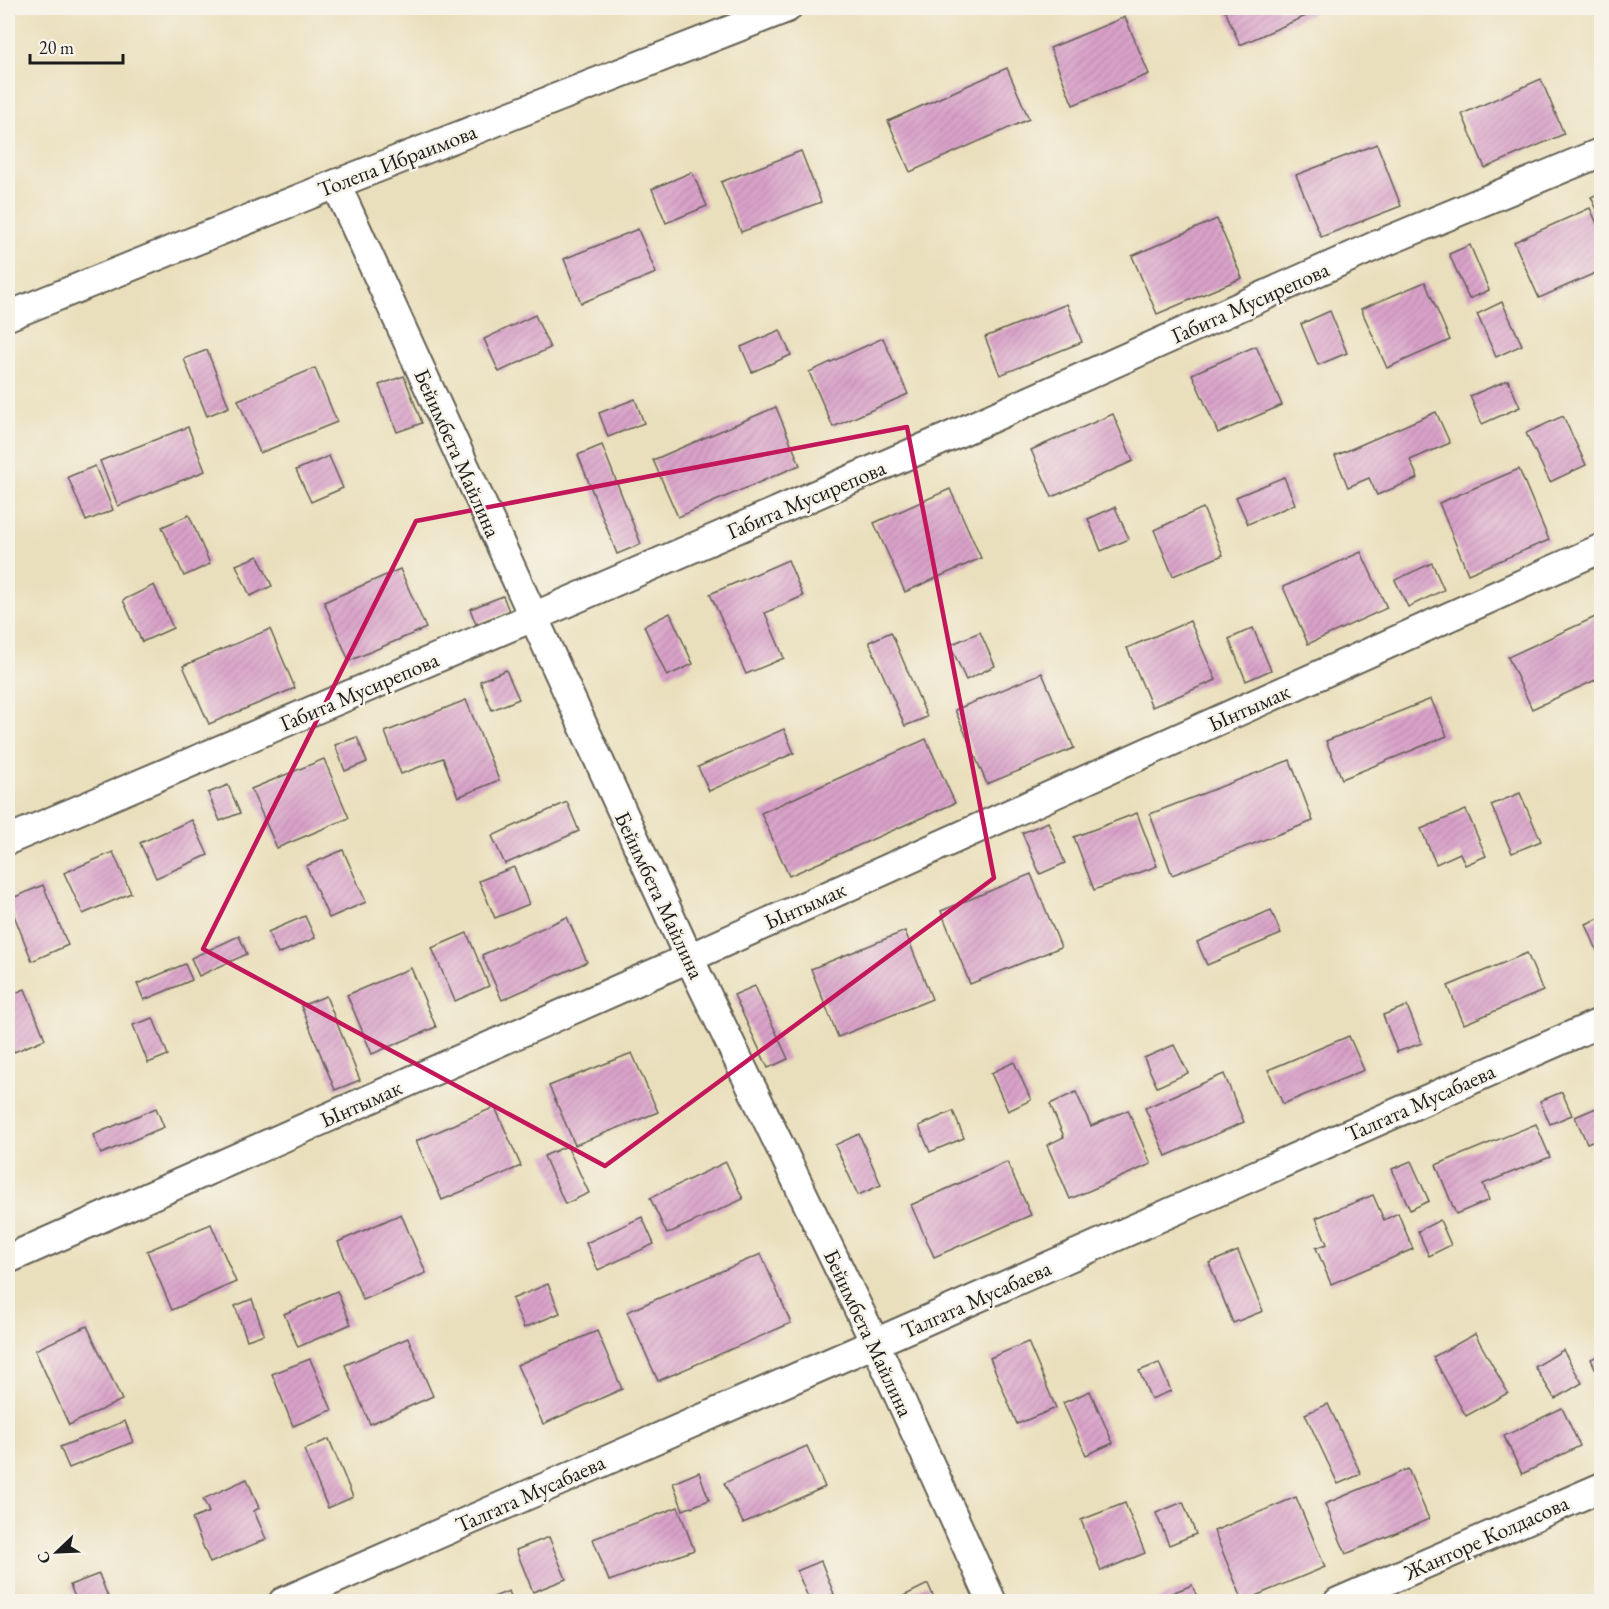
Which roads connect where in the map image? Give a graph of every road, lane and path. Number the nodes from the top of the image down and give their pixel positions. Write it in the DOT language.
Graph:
graph roads {
  1 [pos="787,8"];
  2 [pos="1602,152"];
  3 [pos="336,184"];
  4 [pos="8,316"];
  5 [pos="1602,548"];
  6 [pos="533,617"];
  7 [pos="8,840"];
  8 [pos="689,958"];
  9 [pos="1602,1022"];
  10 [pos="8,1259"];
  11 [pos="875,1343"];
  12 [pos="1602,1486"];
  13 [pos="283,1602"];
  14 [pos="993,1602"];
  15 [pos="1338,1602"];
  1 -- 3 [label="street, Толепа Ибраимова"];
  2 -- 6 [label="street, Габита Мусирепова"];
  3 -- 4 [label="street, Толепа Ибраимова"];
  3 -- 6 [label="street, Бейимбета Майлина"];
  5 -- 8 [label="street, Ынтымак"];
  6 -- 7 [label="street, Габита Мусирепова"];
  6 -- 8 [label="street, Бейимбета Майлина"];
  8 -- 10 [label="street, Ынтымак"];
  8 -- 11 [label="street, Бейимбета Майлина"];
  9 -- 11 [label="street, Талгата Мусабаева"];
  11 -- 13 [label="street, Талгата Мусабаева"];
  11 -- 14 [label="street, Бейимбета Майлина"];
  12 -- 15 [label="street, Жанторе Колдасова"];
}
